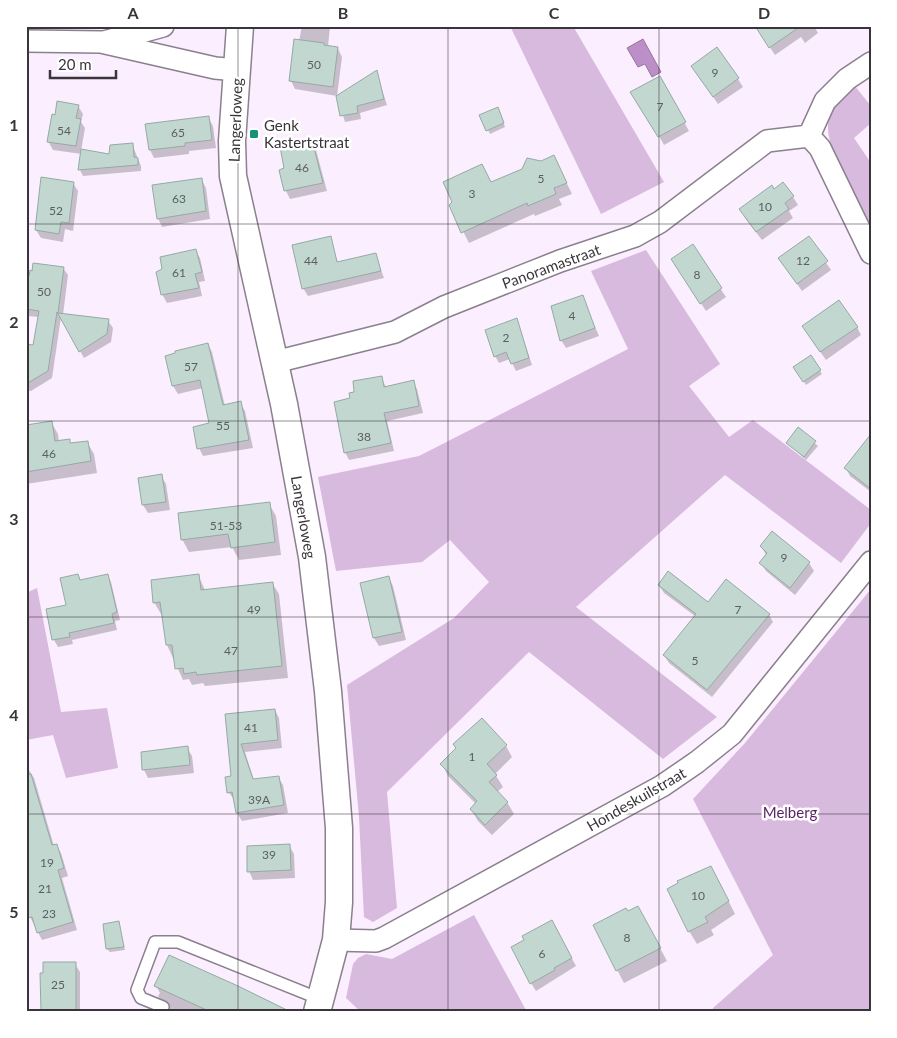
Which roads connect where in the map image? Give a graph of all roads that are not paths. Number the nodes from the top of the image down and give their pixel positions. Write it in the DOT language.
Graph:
graph roads {
  1 [pos="164,26"];
  2 [pos="240,26"];
  3 [pos="26,41"];
  4 [pos="101,42"];
  5 [pos="871,63"];
  6 [pos="237,70"];
  7 [pos="809,136"];
  8 [pos="871,253"];
  9 [pos="275,362"];
  10 [pos="871,562"];
  11 [pos="336,940"];
  12 [pos="319,1005"];
  13 [pos="163,1008"];
  1 -- 4 [label="street"];
  2 -- 6 [label="street, Langerloweg"];
  3 -- 4 [label="street"];
  4 -- 6 [label="street"];
  5 -- 7 [label="street"];
  6 -- 9 [label="street, Langerloweg"];
  7 -- 8 [label="street"];
  7 -- 9 [label="street, Panoramastraat"];
  9 -- 11 [label="street, Langerloweg"];
  10 -- 11 [label="street, Hondeskuilstraat"];
  11 -- 12 [label="street, Langerloweg"];
  12 -- 13 [label="lane"];
}
